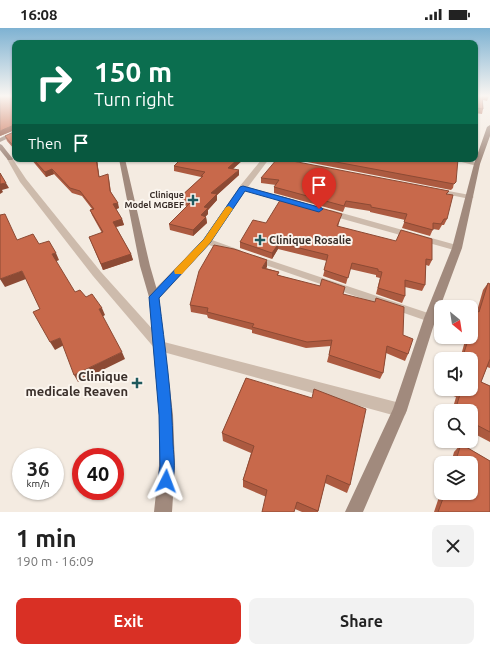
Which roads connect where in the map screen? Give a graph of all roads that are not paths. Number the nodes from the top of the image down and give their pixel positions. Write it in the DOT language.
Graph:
graph roads {
  1 [pos="490,127"];
  2 [pos="12,134"];
  3 [pos="0,140"];
  4 [pos="0,146"];
  5 [pos="5,159"];
  6 [pos="478,161"];
  7 [pos="123,162"];
  8 [pos="264,162"];
  9 [pos="290,162"];
  10 [pos="467,162"];
  11 [pos="296,163"];
  12 [pos="477,164"];
  13 [pos="243,188"];
  14 [pos="425,188"];
  15 [pos="470,197"];
  16 [pos="304,205"];
  17 [pos="319,209"];
  18 [pos="207,241"];
  19 [pos="457,248"];
  20 [pos="154,297"];
  21 [pos="430,318"];
  22 [pos="160,346"];
  23 [pos="400,410"];
  24 [pos="163,512"];
  25 [pos="354,512"];
  1 -- 6 [label="main road"];
  2 -- 3 [label="main road"];
  4 -- 5 [label="main road"];
  5 -- 22 [label="street"];
  7 -- 20 [label="main road"];
  8 -- 13 [label="street"];
  9 -- 11 [label="street"];
  10 -- 12 [label="street"];
  12 -- 15 [label="main road"];
  13 -- 16 [label="street"];
  13 -- 18 [label="street"];
  14 -- 15 [label="street"];
  15 -- 19 [label="main road"];
  17 -- 19 [label="street"];
  18 -- 20 [label="street"];
  18 -- 21 [label="street"];
  19 -- 21 [label="main road"];
  20 -- 22 [label="main road"];
  21 -- 23 [label="main road"];
  22 -- 23 [label="street"];
  22 -- 24 [label="main road"];
  23 -- 25 [label="main road"];
}
